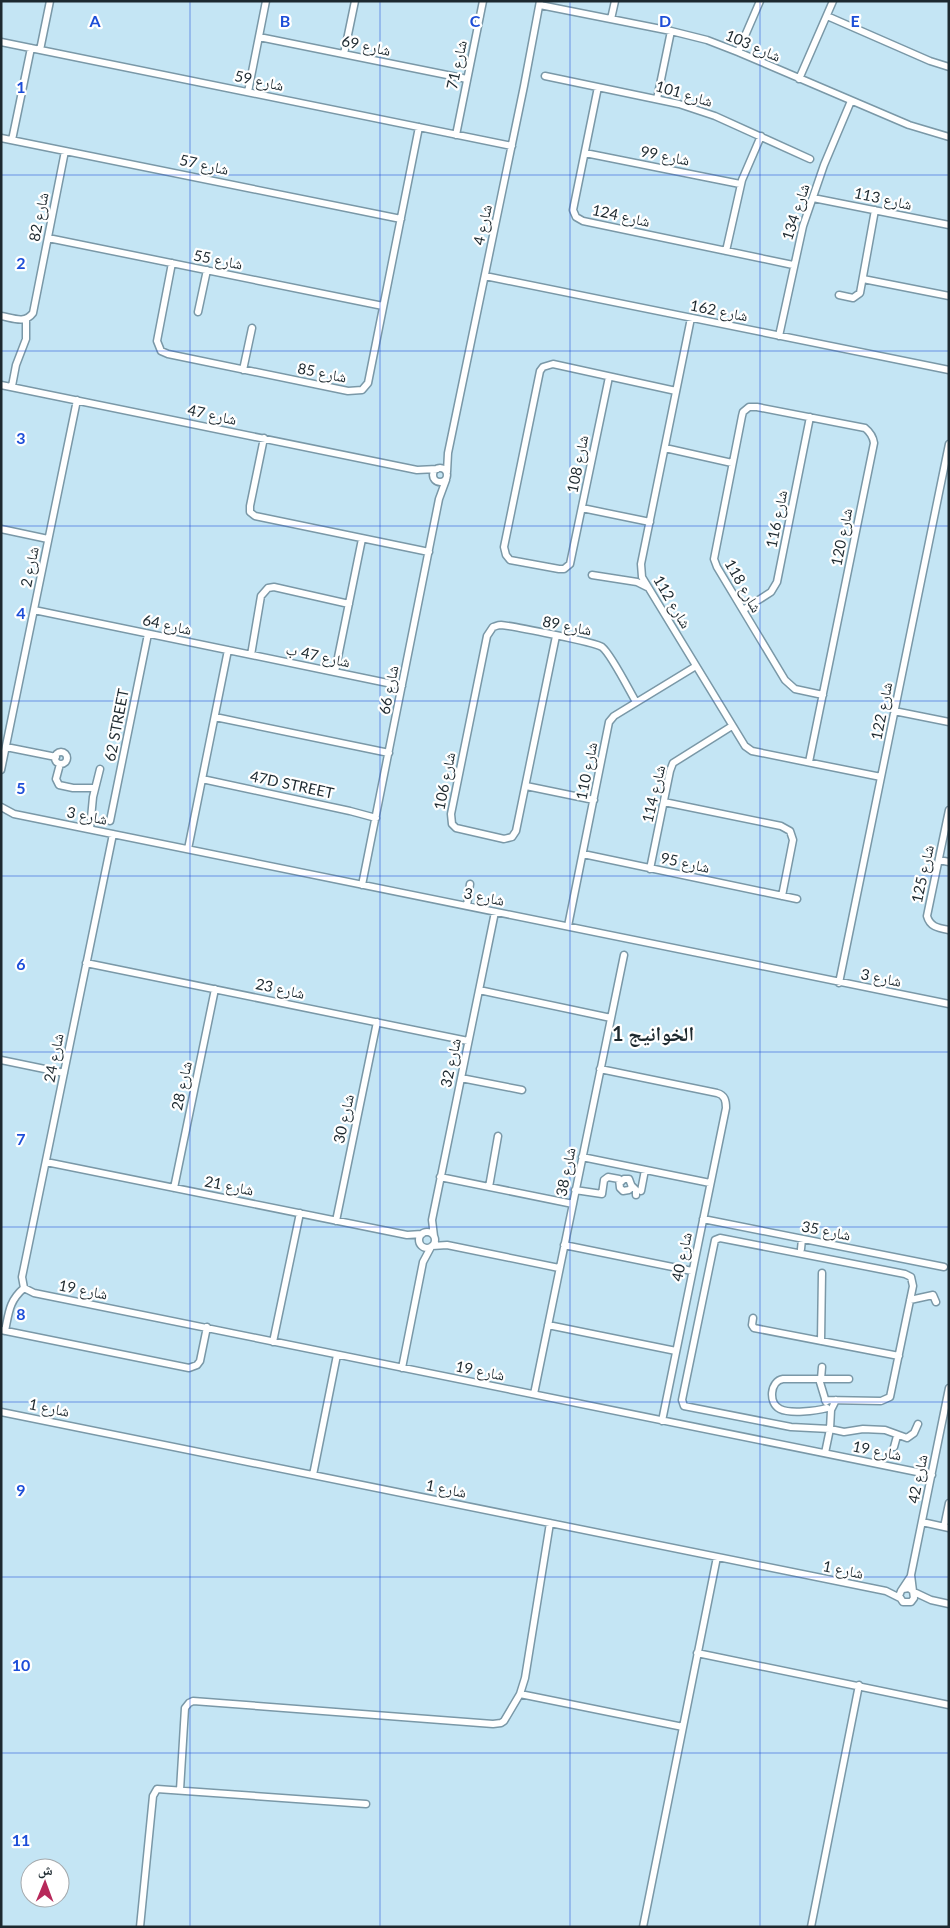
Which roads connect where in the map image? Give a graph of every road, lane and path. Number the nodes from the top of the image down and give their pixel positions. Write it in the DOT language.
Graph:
graph roads {
  1 [pos="50,1"];
  2 [pos="266,1"];
  3 [pos="355,1"];
  4 [pos="484,1"];
  5 [pos="615,1"];
  6 [pos="760,1"];
  7 [pos="833,1"];
  8 [pos="540,3"];
  9 [pos="827,16"];
  10 [pos="612,20"];
  11 [pos="671,31"];
  12 [pos="259,37"];
  13 [pos="1,42"];
  14 [pos="31,48"];
  15 [pos="40,50"];
  16 [pos="738,52"];
  17 [pos="344,54"];
  18 [pos="949,67"];
  19 [pos="545,76"];
  20 [pos="799,79"];
  21 [pos="467,80"];
  22 [pos="598,87"];
  23 [pos="248,92"];
  24 [pos="657,99"];
  25 [pos="851,101"];
  26 [pos="419,127"];
  27 [pos="456,135"];
  28 [pos="761,136"];
  29 [pos="949,137"];
  30 [pos="1,138"];
  31 [pos="12,140"];
  32 [pos="512,146"];
  33 [pos="65,151"];
  34 [pos="585,153"];
  35 [pos="810,159"];
  36 [pos="740,184"];
  37 [pos="813,198"];
  38 [pos="875,210"];
  39 [pos="401,219"];
  40 [pos="949,225"];
  41 [pos="48,238"];
  42 [pos="726,251"];
  43 [pos="172,263"];
  44 [pos="794,265"];
  45 [pos="207,270"];
  46 [pos="485,276"];
  47 [pos="863,279"];
  48 [pos="839,295"];
  49 [pos="949,296"];
  50 [pos="383,306"];
  51 [pos="198,312"];
  52 [pos="1,316"];
  53 [pos="691,318"];
  54 [pos="26,319"];
  55 [pos="252,328"];
  56 [pos="778,336"];
  57 [pos="243,370"];
  58 [pos="949,370"];
  59 [pos="608,376"];
  60 [pos="1,384"];
  61 [pos="12,386"];
  62 [pos="676,391"];
  63 [pos="77,400"];
  64 [pos="757,407"];
  65 [pos="810,417"];
  66 [pos="264,438"];
  67 [pos="949,444"];
  68 [pos="664,448"];
  69 [pos="448,454"];
  70 [pos="732,463"];
  71 [pos="437,469"];
  72 [pos="417,470"];
  73 [pos="447,472"];
  74 [pos="435,480"];
  75 [pos="446,480"];
  76 [pos="439,499"];
  77 [pos="582,508"];
  78 [pos="650,522"];
  79 [pos="1,529"];
  80 [pos="48,539"];
  81 [pos="362,539"];
  82 [pos="428,552"];
  83 [pos="640,571"];
  84 [pos="592,575"];
  85 [pos="631,581"];
  86 [pos="648,587"];
  87 [pos="349,604"];
  88 [pos="34,610"];
  89 [pos="743,610"];
  90 [pos="493,627"];
  91 [pos="148,634"];
  92 [pos="556,636"];
  93 [pos="228,650"];
  94 [pos="251,655"];
  95 [pos="696,666"];
  96 [pos="335,672"];
  97 [pos="402,686"];
  98 [pos="823,695"];
  99 [pos="636,702"];
  100 [pos="894,711"];
  101 [pos="215,717"];
  102 [pos="949,722"];
  103 [pos="732,726"];
  104 [pos="6,747"];
  105 [pos="389,753"];
  106 [pos="56,757"];
  107 [pos="809,762"];
  108 [pos="60,764"];
  109 [pos="100,769"];
  110 [pos="1,770"];
  111 [pos="881,777"];
  112 [pos="202,779"];
  113 [pos="526,786"];
  114 [pos="95,788"];
  115 [pos="594,800"];
  116 [pos="664,802"];
  117 [pos="1,809"];
  118 [pos="949,810"];
  119 [pos="14,814"];
  120 [pos="2,816"];
  121 [pos="376,818"];
  122 [pos="110,821"];
  123 [pos="90,830"];
  124 [pos="113,834"];
  125 [pos="188,849"];
  126 [pos="583,854"];
  127 [pos="939,860"];
  128 [pos="949,862"];
  129 [pos="650,869"];
  130 [pos="470,884"];
  131 [pos="362,885"];
  132 [pos="782,896"];
  133 [pos="797,899"];
  134 [pos="467,906"];
  135 [pos="495,912"];
  136 [pos="568,926"];
  137 [pos="949,930"];
  138 [pos="624,955"];
  139 [pos="86,962"];
  140 [pos="839,983"];
  141 [pos="215,989"];
  142 [pos="479,990"];
  143 [pos="949,1004"];
  144 [pos="611,1018"];
  145 [pos="377,1022"];
  146 [pos="468,1041"];
  147 [pos="1,1060"];
  148 [pos="600,1069"];
  149 [pos="64,1073"];
  150 [pos="461,1078"];
  151 [pos="522,1090"];
  152 [pos="498,1136"];
  153 [pos="582,1157"];
  154 [pos="46,1162"];
  155 [pos="629,1167"];
  156 [pos="645,1170"];
  157 [pos="440,1177"];
  158 [pos="624,1180"];
  159 [pos="710,1183"];
  160 [pos="632,1186"];
  161 [pos="489,1187"];
  162 [pos="174,1188"];
  163 [pos="575,1190"];
  164 [pos="573,1204"];
  165 [pos="300,1213"];
  166 [pos="703,1219"];
  167 [pos="432,1220"];
  168 [pos="336,1221"];
  169 [pos="423,1234"];
  170 [pos="407,1235"];
  171 [pos="434,1236"];
  172 [pos="802,1239"];
  173 [pos="421,1244"];
  174 [pos="447,1245"];
  175 [pos="564,1245"];
  176 [pos="432,1246"];
  177 [pos="800,1252"];
  178 [pos="423,1262"];
  179 [pos="560,1268"];
  180 [pos="944,1268"];
  181 [pos="692,1270"];
  182 [pos="822,1273"];
  183 [pos="24,1288"];
  184 [pos="910,1300"];
  185 [pos="936,1302"];
  186 [pos="753,1318"];
  187 [pos="548,1325"];
  188 [pos="207,1327"];
  189 [pos="3,1331"];
  190 [pos="821,1341"];
  191 [pos="273,1342"];
  192 [pos="676,1351"];
  193 [pos="337,1355"];
  194 [pos="899,1356"];
  195 [pos="822,1367"];
  196 [pos="402,1368"];
  197 [pos="820,1379"];
  198 [pos="849,1380"];
  199 [pos="949,1388"];
  200 [pos="534,1394"];
  201 [pos="825,1400"];
  202 [pos="836,1400"];
  203 [pos="829,1410"];
  204 [pos="1,1412"];
  205 [pos="662,1421"];
  206 [pos="918,1424"];
  207 [pos="830,1429"];
  208 [pos="897,1436"];
  209 [pos="894,1447"];
  210 [pos="825,1453"];
  211 [pos="932,1474"];
  212 [pos="313,1475"];
  213 [pos="949,1503"];
  214 [pos="922,1522"];
  215 [pos="550,1523"];
  216 [pos="946,1528"];
  217 [pos="716,1557"];
  218 [pos="911,1574"];
  219 [pos="902,1589"];
  220 [pos="886,1591"];
  221 [pos="913,1592"];
  222 [pos="900,1598"];
  223 [pos="931,1600"];
  224 [pos="912,1601"];
  225 [pos="949,1604"];
  226 [pos="697,1653"];
  227 [pos="859,1685"];
  228 [pos="520,1694"];
  229 [pos="949,1705"];
  230 [pos="683,1727"];
  231 [pos="180,1790"];
  232 [pos="366,1804"];
  233 [pos="140,1927"];
  234 [pos="643,1927"];
  235 [pos="811,1927"];
  1 -- 15 [label="street"];
  2 -- 12 [label="street"];
  3 -- 17 [label="street"];
  4 -- 21 [label="street, شارع 71"];
  5 -- 10 [label="street"];
  6 -- 16 [label="street"];
  7 -- 9 [label="street"];
  8 -- 10 [label="street, شارع 103"];
  8 -- 32 [label="street, شارع 4"];
  9 -- 18 [label="street"];
  9 -- 20 [label="street"];
  10 -- 11 [label="street, شارع 103"];
  11 -- 16 [label="street, شارع 103"];
  11 -- 24 [label="street"];
  12 -- 17 [label="street, شارع 69"];
  12 -- 23 [label="street"];
  13 -- 14 [label="street, شارع 59"];
  14 -- 15 [label="street, شارع 59"];
  14 -- 31 [label="street"];
  15 -- 23 [label="street, شارع 59"];
  16 -- 20 [label="street, شارع 103"];
  17 -- 21 [label="street, شارع 69"];
  19 -- 22 [label="street, شارع 101"];
  20 -- 25 [label="street, شارع 103"];
  21 -- 27 [label="street, شارع 71"];
  22 -- 24 [label="street, شارع 101"];
  22 -- 34 [label="street, شارع 124"];
  23 -- 26 [label="street, شارع 59"];
  24 -- 28 [label="street, شارع 101"];
  25 -- 29 [label="street, شارع 103"];
  25 -- 37 [label="street, شارع 134"];
  26 -- 27 [label="street, شارع 59"];
  26 -- 39 [label="street, شارع 85"];
  27 -- 32 [label="street, شارع 59"];
  28 -- 35 [label="street, شارع 101"];
  28 -- 36 [label="street"];
  30 -- 31 [label="street, شارع 57"];
  31 -- 33 [label="street, شارع 57"];
  32 -- 46 [label="street, شارع 4"];
  33 -- 39 [label="street, شارع 57"];
  33 -- 41 [label="street, شارع 82"];
  34 -- 36 [label="street, شارع 99"];
  34 -- 42 [label="street, شارع 124"];
  36 -- 42 [label="street"];
  37 -- 38 [label="street, شارع 113"];
  37 -- 44 [label="street, شارع 134"];
  38 -- 40 [label="street, شارع 113"];
  38 -- 47 [label="street"];
  39 -- 50 [label="street, شارع 85"];
  41 -- 43 [label="street, شارع 55"];
  41 -- 54 [label="street, شارع 82"];
  42 -- 44 [label="street, شارع 124"];
  43 -- 45 [label="street, شارع 55"];
  43 -- 57 [label="street, شارع 85"];
  44 -- 56 [label="street, شارع 134"];
  45 -- 50 [label="street, شارع 55"];
  45 -- 51 [label="street"];
  46 -- 53 [label="street, شارع 162"];
  46 -- 69 [label="street, شارع 4"];
  47 -- 48 [label="street"];
  47 -- 49 [label="street"];
  50 -- 57 [label="street, شارع 85"];
  52 -- 54 [label="street"];
  53 -- 56 [label="street, شارع 162"];
  53 -- 62 [label="street, شارع 112"];
  54 -- 61 [label="street"];
  55 -- 57 [label="street"];
  56 -- 58 [label="street, شارع 162"];
  59 -- 62 [label="street"];
  59 -- 77 [label="street, شارع 108"];
  59 -- 77 [label="street, شارع 108"];
  60 -- 61 [label="street, شارع 47"];
  61 -- 63 [label="street, شارع 47"];
  62 -- 68 [label="street, شارع 112"];
  63 -- 66 [label="street, شارع 47"];
  63 -- 80 [label="street, شارع 2"];
  64 -- 65 [label="street, شارع 120"];
  64 -- 70 [label="street, شارع 118"];
  65 -- 89 [label="street, شارع 116"];
  65 -- 98 [label="street, شارع 120"];
  66 -- 72 [label="street, شارع 47"];
  66 -- 81 [label="street"];
  67 -- 100 [label="street, شارع 122"];
  68 -- 70 [label="street"];
  68 -- 78 [label="street, شارع 112"];
  69 -- 71 [label="street, شارع 4"];
  69 -- 73 [label="street, شارع 4"];
  70 -- 89 [label="street, شارع 118"];
  71 -- 72 [label="street, شارع 47"];
  71 -- 73 [label="street"];
  71 -- 74 [label="street"];
  72 -- 74 [label="street, شارع 47"];
  73 -- 75 [label="street"];
  74 -- 75 [label="street"];
  74 -- 76 [label="street, شارع 66"];
  75 -- 76 [label="street, شارع 66"];
  76 -- 82 [label="street, شارع 66"];
  77 -- 78 [label="street"];
  78 -- 83 [label="street, شارع 112"];
  79 -- 80 [label="street"];
  80 -- 88 [label="street, شارع 2"];
  81 -- 82 [label="street"];
  81 -- 87 [label="street"];
  82 -- 97 [label="street, شارع 66"];
  83 -- 85 [label="street"];
  83 -- 86 [label="street, شارع 112"];
  84 -- 85 [label="street"];
  85 -- 86 [label="street"];
  86 -- 95 [label="street, شارع 112"];
  87 -- 94 [label="street"];
  87 -- 96 [label="street"];
  88 -- 91 [label="street, شارع 64"];
  88 -- 104 [label="street, شارع 2"];
  89 -- 98 [label="street, شارع 118"];
  90 -- 92 [label="street, شارع 89"];
  90 -- 113 [label="street, شارع 106"];
  91 -- 93 [label="street, شارع 64"];
  91 -- 122 [label="street, 62 STREET"];
  92 -- 99 [label="street, شارع 89"];
  92 -- 113 [label="street, شارع 106"];
  93 -- 94 [label="street, شارع 47 ب"];
  93 -- 101 [label="street"];
  94 -- 96 [label="street, شارع 47 ب"];
  95 -- 99 [label="street, شارع 110"];
  95 -- 103 [label="street, شارع 112"];
  96 -- 97 [label="street, شارع 47 ب"];
  97 -- 105 [label="street, شارع 66"];
  98 -- 107 [label="street, شارع 120"];
  99 -- 115 [label="street, شارع 110"];
  100 -- 102 [label="street"];
  100 -- 111 [label="street, شارع 122"];
  101 -- 105 [label="street"];
  101 -- 112 [label="street"];
  103 -- 107 [label="street, شارع 112"];
  103 -- 116 [label="street, شارع 114"];
  104 -- 106 [label="street"];
  104 -- 110 [label="street, شارع 2"];
  105 -- 121 [label="street, شارع 66"];
  106 -- 108 [label="street"];
  106 -- 108 [label="street"];
  107 -- 111 [label="street, شارع 112"];
  108 -- 114 [label="street"];
  109 -- 114 [label="street"];
  111 -- 140 [label="street, شارع 122"];
  112 -- 121 [label="street, 47D STREET"];
  112 -- 125 [label="street"];
  113 -- 115 [label="street"];
  114 -- 123 [label="street"];
  115 -- 126 [label="street, شارع 110"];
  116 -- 129 [label="street, شارع 114"];
  116 -- 132 [label="street"];
  117 -- 119 [label="street, شارع 3"];
  118 -- 127 [label="street, شارع 125"];
  119 -- 120 [label="street, شارع 3"];
  119 -- 123 [label="street, شارع 3"];
  121 -- 131 [label="street, شارع 66"];
  123 -- 124 [label="street, شارع 3"];
  124 -- 125 [label="street, شارع 3"];
  124 -- 139 [label="street, شارع 24"];
  125 -- 131 [label="street, شارع 3"];
  126 -- 129 [label="street, شارع 95"];
  126 -- 136 [label="street, شارع 110"];
  127 -- 128 [label="street"];
  127 -- 137 [label="street, شارع 125"];
  129 -- 132 [label="street, شارع 95"];
  130 -- 134 [label="street"];
  131 -- 134 [label="street, شارع 3"];
  132 -- 133 [label="street, شارع 95"];
  134 -- 135 [label="street, شارع 3"];
  135 -- 136 [label="street, شارع 3"];
  135 -- 142 [label="street, شارع 32"];
  136 -- 140 [label="street, شارع 3"];
  138 -- 144 [label="street, شارع 38"];
  139 -- 141 [label="street, شارع 23"];
  139 -- 149 [label="street, شارع 24"];
  140 -- 143 [label="street, شارع 3"];
  141 -- 145 [label="street, شارع 23"];
  141 -- 162 [label="street, شارع 28"];
  142 -- 144 [label="street"];
  142 -- 146 [label="street, شارع 32"];
  144 -- 148 [label="street, شارع 38"];
  145 -- 146 [label="street, شارع 23"];
  145 -- 168 [label="street, شارع 30"];
  146 -- 150 [label="street, شارع 32"];
  147 -- 149 [label="street"];
  148 -- 153 [label="street, شارع 38"];
  148 -- 159 [label="street, شارع 40"];
  149 -- 154 [label="street, شارع 24"];
  150 -- 151 [label="street"];
  150 -- 157 [label="street, شارع 32"];
  152 -- 161 [label="street"];
  153 -- 155 [label="street"];
  153 -- 163 [label="street, شارع 38"];
  154 -- 162 [label="street, شارع 21"];
  154 -- 183 [label="street, شارع 24"];
  155 -- 156 [label="street"];
  155 -- 158 [label="street"];
  156 -- 159 [label="street"];
  156 -- 160 [label="street"];
  157 -- 161 [label="street"];
  157 -- 167 [label="street, شارع 32"];
  158 -- 160 [label="street"];
  158 -- 160 [label="street"];
  158 -- 163 [label="street"];
  159 -- 166 [label="street, شارع 40"];
  161 -- 164 [label="street"];
  162 -- 165 [label="street, شارع 21"];
  163 -- 164 [label="street, شارع 38"];
  164 -- 175 [label="street, شارع 38"];
  165 -- 168 [label="street, شارع 21"];
  165 -- 191 [label="street"];
  166 -- 172 [label="street, شارع 35"];
  166 -- 181 [label="street, شارع 40"];
  167 -- 169 [label="street, شارع 32"];
  167 -- 171 [label="street, شارع 32"];
  168 -- 170 [label="street, شارع 21"];
  169 -- 170 [label="street, شارع 21"];
  169 -- 171 [label="street"];
  169 -- 173 [label="street"];
  170 -- 173 [label="street, شارع 21"];
  171 -- 174 [label="street"];
  171 -- 176 [label="street"];
  172 -- 177 [label="street"];
  172 -- 180 [label="street, شارع 35"];
  173 -- 176 [label="street"];
  173 -- 178 [label="street"];
  174 -- 176 [label="street"];
  174 -- 179 [label="street"];
  175 -- 179 [label="street, شارع 38"];
  175 -- 181 [label="street"];
  176 -- 178 [label="street"];
  177 -- 184 [label="street"];
  177 -- 207 [label="street"];
  178 -- 196 [label="street"];
  179 -- 187 [label="street, شارع 38"];
  181 -- 192 [label="street, شارع 40"];
  182 -- 190 [label="street"];
  183 -- 188 [label="street, شارع 19"];
  183 -- 189 [label="street"];
  184 -- 185 [label="street"];
  184 -- 194 [label="street"];
  186 -- 190 [label="street"];
  187 -- 192 [label="street"];
  187 -- 200 [label="street, شارع 38"];
  188 -- 189 [label="street"];
  188 -- 191 [label="street, شارع 19"];
  190 -- 194 [label="street"];
  191 -- 193 [label="street, شارع 19"];
  192 -- 205 [label="street, شارع 40"];
  193 -- 196 [label="street, شارع 19"];
  193 -- 212 [label="street"];
  194 -- 202 [label="street"];
  195 -- 197 [label="street"];
  196 -- 200 [label="street, شارع 19"];
  197 -- 198 [label="street"];
  197 -- 201 [label="street"];
  197 -- 203 [label="street"];
  199 -- 211 [label="street, شارع 42"];
  200 -- 205 [label="street, شارع 19"];
  201 -- 202 [label="street"];
  201 -- 203 [label="street"];
  202 -- 203 [label="street"];
  203 -- 207 [label="street"];
  204 -- 212 [label="street, شارع 1"];
  205 -- 210 [label="street, شارع 19"];
  206 -- 208 [label="street"];
  207 -- 208 [label="street"];
  207 -- 210 [label="street"];
  208 -- 209 [label="street"];
  210 -- 211 [label="street, شارع 19"];
  211 -- 214 [label="street, شارع 42"];
  212 -- 215 [label="street, شارع 1"];
  213 -- 216 [label="street"];
  214 -- 216 [label="street"];
  214 -- 218 [label="street, شارع 42"];
  215 -- 217 [label="street, شارع 1"];
  215 -- 228 [label="street"];
  217 -- 220 [label="street, شارع 1"];
  217 -- 226 [label="street"];
  218 -- 219 [label="street, شارع 42"];
  218 -- 221 [label="street, شارع 42"];
  219 -- 220 [label="street, شارع 1"];
  219 -- 221 [label="street"];
  219 -- 222 [label="street"];
  220 -- 222 [label="street, شارع 1"];
  221 -- 223 [label="street"];
  221 -- 224 [label="street"];
  222 -- 224 [label="street"];
  223 -- 224 [label="street"];
  223 -- 225 [label="street"];
  226 -- 227 [label="street"];
  226 -- 230 [label="street"];
  227 -- 229 [label="street"];
  227 -- 235 [label="street"];
  228 -- 230 [label="street"];
  228 -- 231 [label="street"];
  230 -- 234 [label="street"];
  231 -- 232 [label="street"];
  231 -- 233 [label="street"];
}
